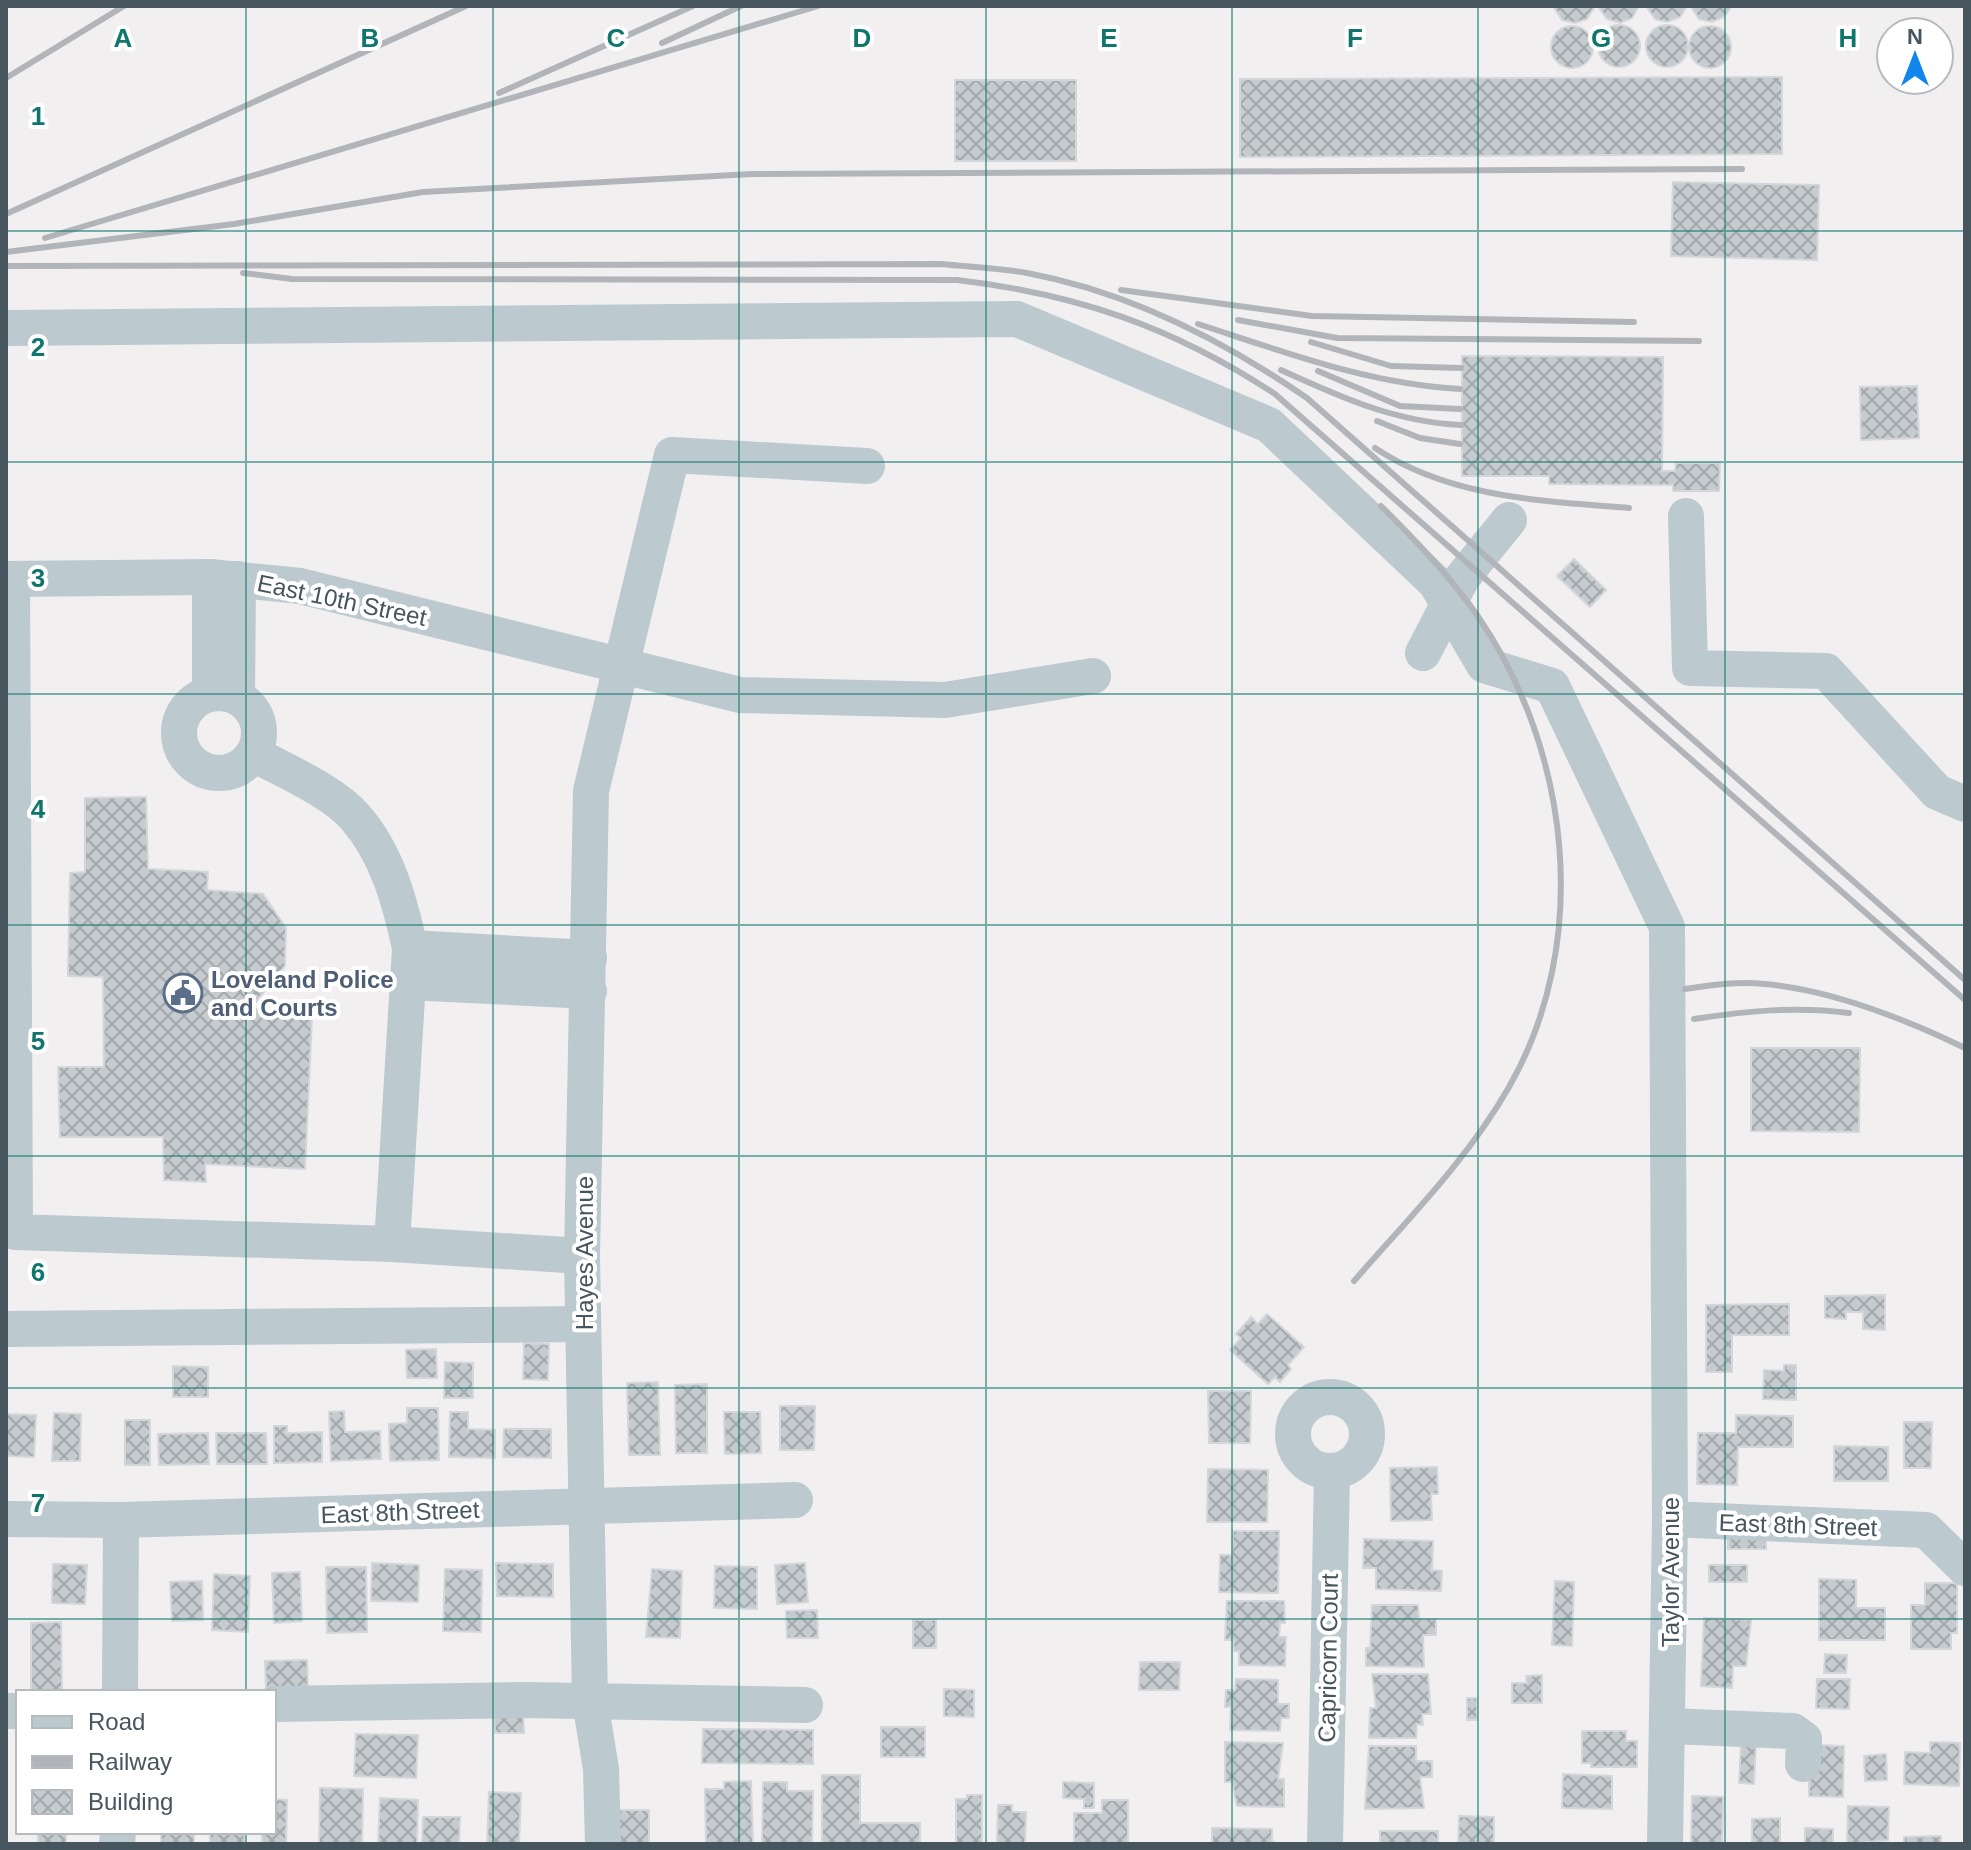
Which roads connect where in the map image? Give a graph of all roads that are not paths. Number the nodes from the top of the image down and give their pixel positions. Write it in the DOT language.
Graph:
graph roads {
  1 [pos="6,328"];
  2 [pos="867,466"];
  3 [pos="1686,516"];
  4 [pos="1509,520"];
  5 [pos="224,578"];
  6 [pos="9,579"];
  7 [pos="1447,602"];
  8 [pos="1423,653"];
  9 [pos="624,666"];
  10 [pos="1093,676"];
  11 [pos="224,695"];
  12 [pos="254,754"];
  13 [pos="1965,804"];
  14 [pos="10,814"];
  15 [pos="10,910"];
  16 [pos="409,965"];
  17 [pos="589,974"];
  18 [pos="392,1244"];
  19 [pos="582,1256"];
  20 [pos="583,1324"];
  21 [pos="6,1329"];
  22 [pos="1332,1472"];
  23 [pos="795,1500"];
  24 [pos="585,1506"];
  25 [pos="6,1519"];
  26 [pos="1670,1519"];
  27 [pos="121,1520"];
  28 [pos="1965,1568"];
  29 [pos="120,1690"];
  30 [pos="590,1701"];
  31 [pos="276,1704"];
  32 [pos="805,1705"];
  33 [pos="1669,1726"];
  34 [pos="1803,1764"];
  35 [pos="603,1844"];
  36 [pos="1325,1844"];
  37 [pos="1665,1844"];
  1 -- 7 [label="street, Taylor Avenue"];
  2 -- 9 [label="street, Hayes Avenue"];
  3 -- 13 [label="street"];
  4 -- 7 [label="street"];
  5 -- 6 [label="street, East 10th Street"];
  5 -- 9 [label="street, East 10th Street"];
  5 -- 11 [label="street"];
  6 -- 14 [label="street"];
  7 -- 8 [label="street"];
  7 -- 26 [label="street, Taylor Avenue"];
  9 -- 10 [label="street, East 10th Street"];
  9 -- 17 [label="street, Hayes Avenue"];
  11 -- 12 [label="street"];
  11 -- 12 [label="street"];
  12 -- 16 [label="street"];
  14 -- 15 [label="street"];
  15 -- 18 [label="street"];
  16 -- 17 [label="street"];
  16 -- 18 [label="street"];
  17 -- 19 [label="street, Hayes Avenue"];
  18 -- 19 [label="street"];
  19 -- 20 [label="street, Hayes Avenue"];
  20 -- 21 [label="street"];
  20 -- 24 [label="street, Hayes Avenue"];
  22 -- 36 [label="street, Capricorn Court"];
  23 -- 24 [label="street, East 8th Street"];
  24 -- 27 [label="street, East 8th Street"];
  24 -- 30 [label="street, Hayes Avenue"];
  25 -- 27 [label="street, East 8th Street"];
  26 -- 28 [label="street, East 8th Street"];
  26 -- 33 [label="street, Taylor Avenue"];
  27 -- 29 [label="street"];
  30 -- 31 [label="street"];
  30 -- 32 [label="street"];
  30 -- 35 [label="street, Hayes Avenue"];
  33 -- 34 [label="street"];
  33 -- 37 [label="street, Taylor Avenue"];
}
